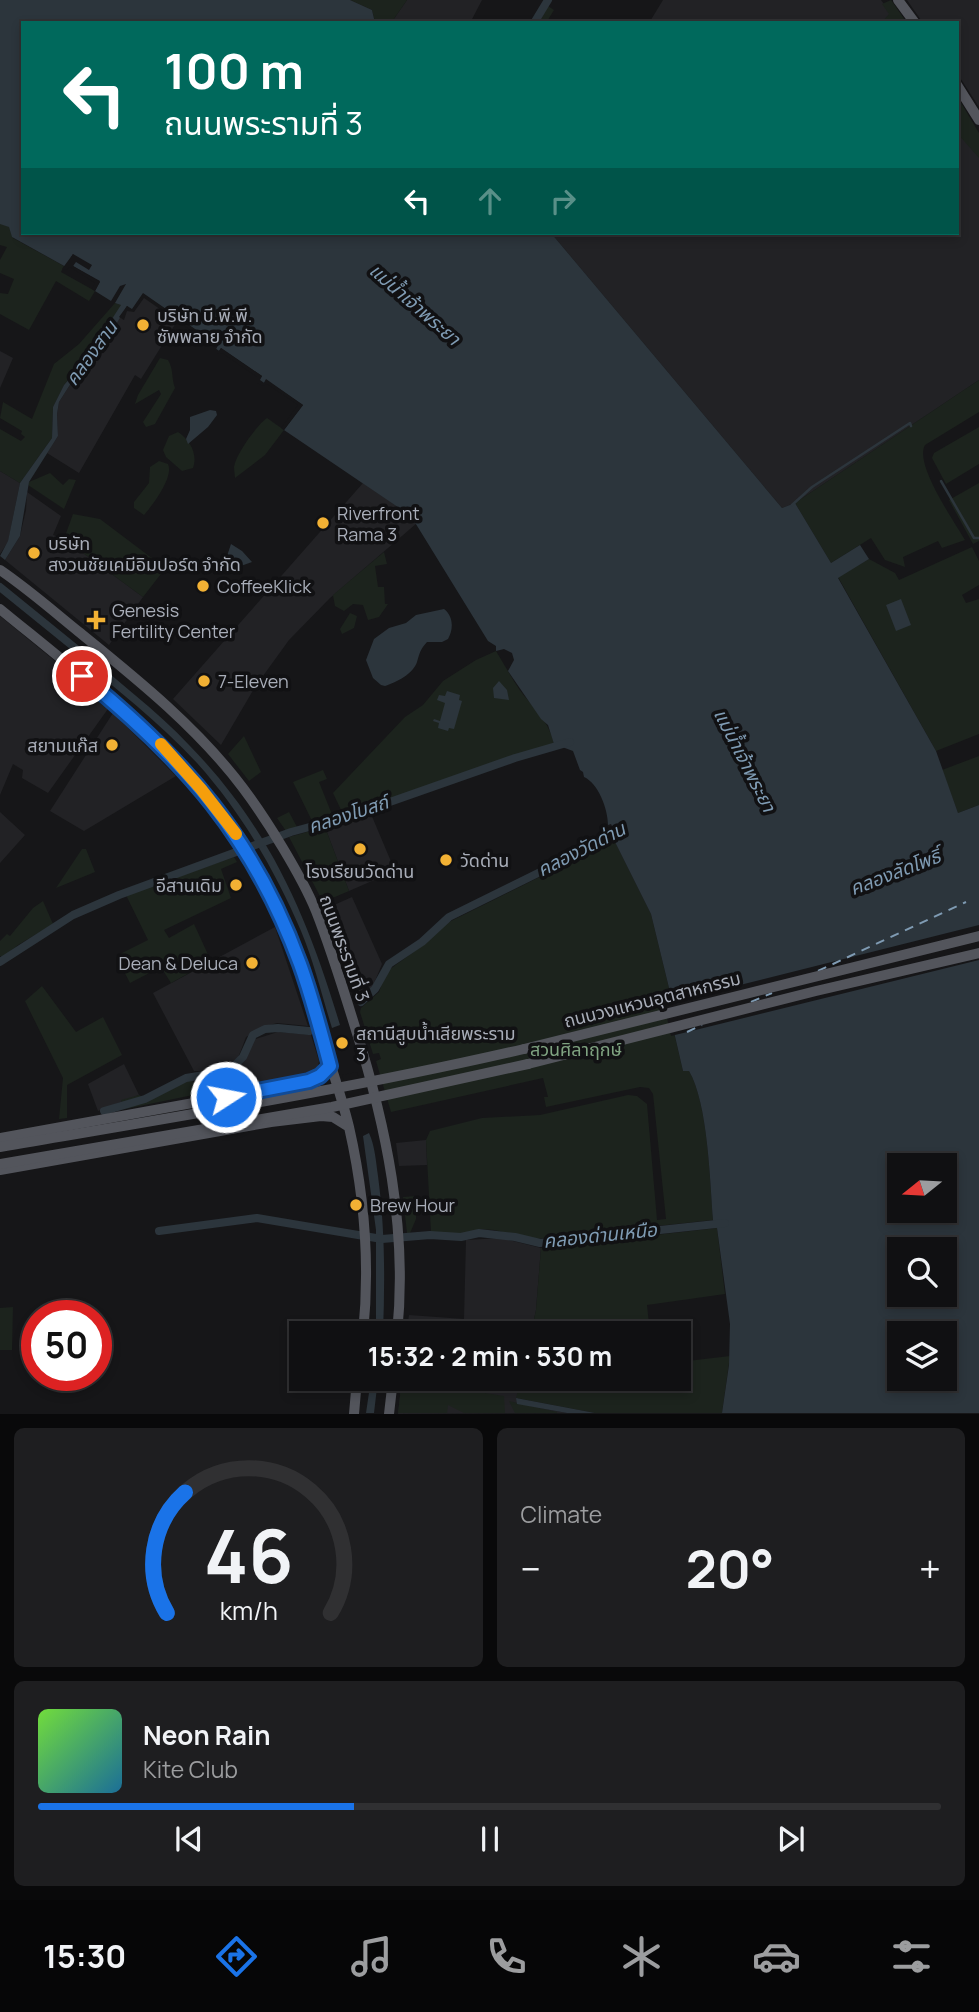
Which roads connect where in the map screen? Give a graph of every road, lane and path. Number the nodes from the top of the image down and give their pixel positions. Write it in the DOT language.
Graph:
graph roads {
  1 [pos="898,0"];
  2 [pos="914,21"];
  3 [pos="959,88"];
  4 [pos="979,120"];
  5 [pos="2,571"];
  6 [pos="0,609"];
  7 [pos="979,936"];
  8 [pos="979,953"];
  9 [pos="330,1066"];
  10 [pos="263,1090"];
  11 [pos="271,1122"];
  12 [pos="349,1127"];
  13 [pos="0,1138"];
  14 [pos="0,1147"];
  15 [pos="0,1164"];
  16 [pos="0,1170"];
  17 [pos="364,1321"];
  18 [pos="397,1321"];
  19 [pos="357,1391"];
  20 [pos="392,1391"];
  21 [pos="354,1413"];
  22 [pos="389,1413"];
  1 -- 2 [label="main road"];
  3 -- 4 [label="main road"];
  5 -- 18 [label="main road, ถนนพระรามที่ 3"];
  6 -- 9 [label="main road"];
  7 -- 14 [label="main road, ถนนวงแหวนอุตสาหกรรม, bridge"];
  8 -- 15 [label="main road, ถนนวงแหวนอุตสาหกรรม, bridge"];
  9 -- 10 [label="main road"];
  9 -- 12 [label="main road"];
  10 -- 11 [label="main road"];
  10 -- 13 [label="main road"];
  11 -- 12 [label="main road"];
  11 -- 16 [label="main road"];
  12 -- 17 [label="main road"];
  19 -- 21 [label="main road"];
  20 -- 22 [label="main road"];
}
